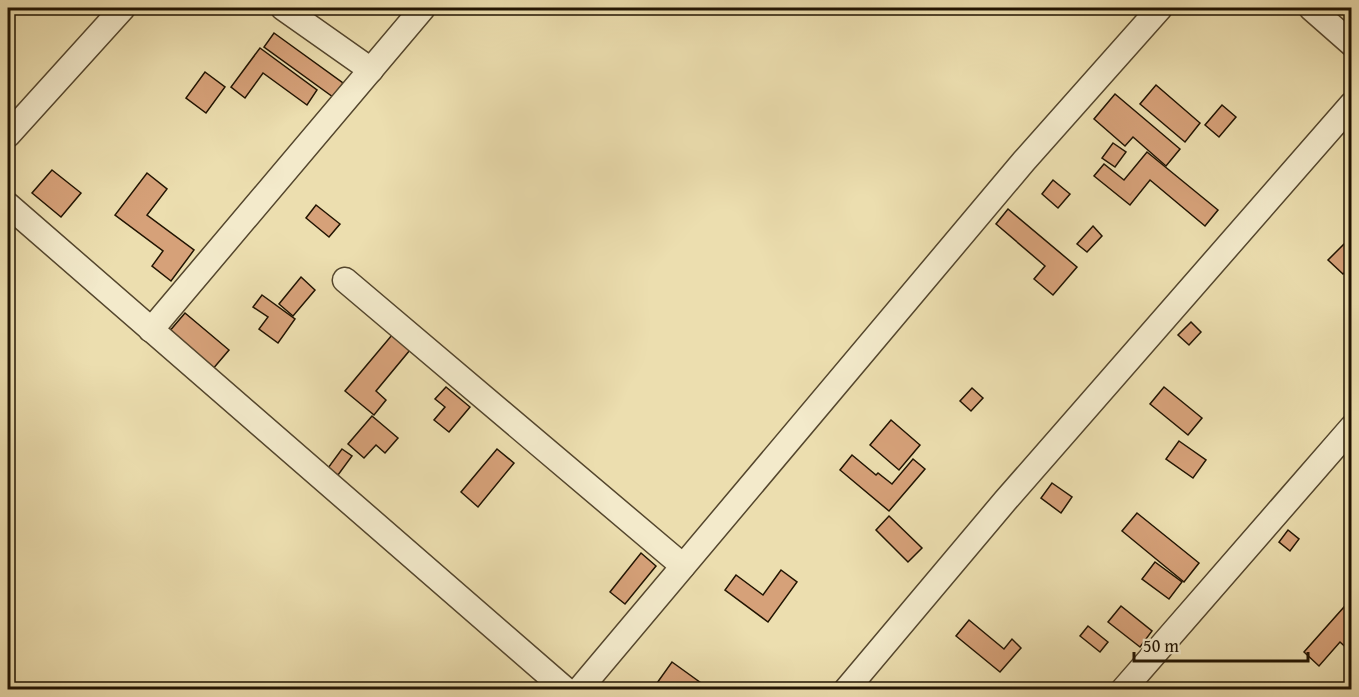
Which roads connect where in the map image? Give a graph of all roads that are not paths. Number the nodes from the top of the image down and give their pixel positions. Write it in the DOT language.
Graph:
graph roads {
  1 [pos="123,8"];
  2 [pos="283,8"];
  3 [pos="423,8"];
  4 [pos="1160,8"];
  5 [pos="1311,8"];
  6 [pos="1352,44"];
  7 [pos="371,70"];
  8 [pos="1352,104"];
  9 [pos="8,135"];
  10 [pos="8,205"];
  11 [pos="345,280"];
  12 [pos="152,330"];
  13 [pos="1352,427"];
  14 [pos="683,566"];
  15 [pos="566,690"];
  16 [pos="579,690"];
  17 [pos="846,690"];
  18 [pos="1123,690"];
  1 -- 9 [label="street"];
  2 -- 7 [label="street"];
  3 -- 7 [label="street"];
  4 -- 14 [label="street"];
  5 -- 6 [label="street"];
  7 -- 12 [label="street"];
  8 -- 17 [label="street"];
  10 -- 12 [label="street"];
  11 -- 14 [label="street"];
  12 -- 15 [label="street"];
  13 -- 18 [label="street"];
  14 -- 16 [label="street"];
}
